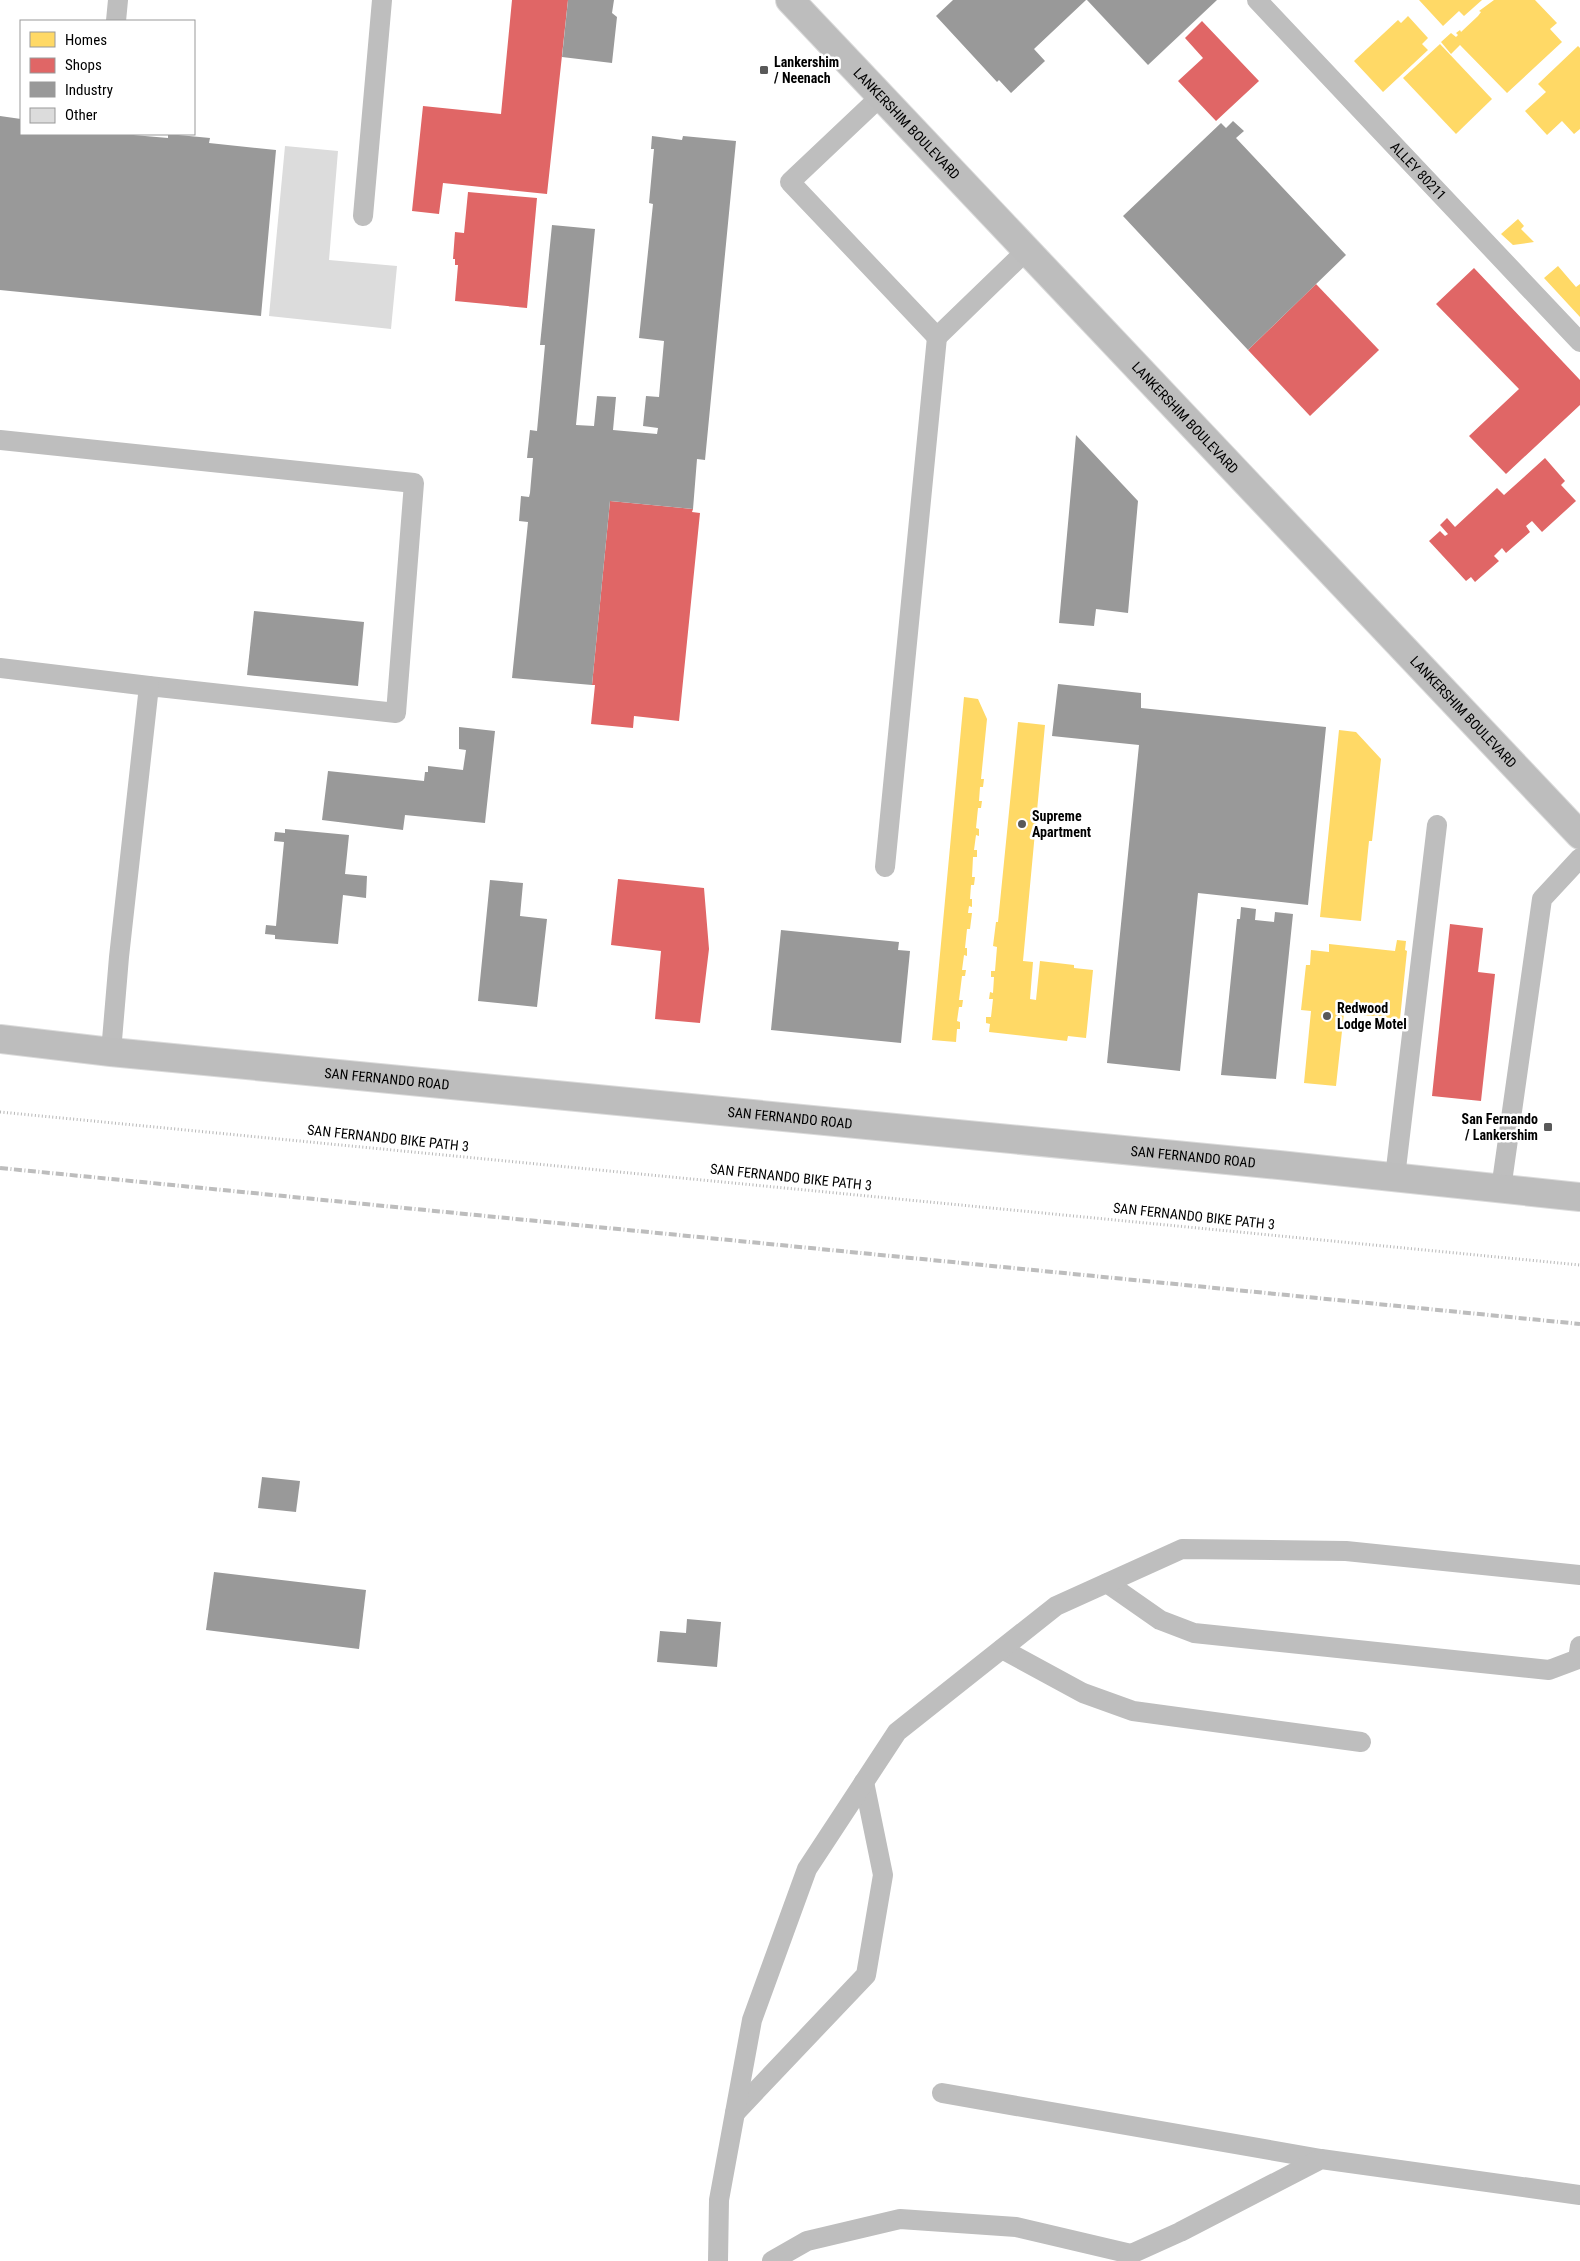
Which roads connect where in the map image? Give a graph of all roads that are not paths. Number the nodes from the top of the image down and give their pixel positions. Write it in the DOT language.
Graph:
graph roads {
  1 [pos="118,0"];
  2 [pos="382,0"];
  3 [pos="790,0"];
  4 [pos="1257,0"];
  5 [pos="116,20"];
  6 [pos="881,96"];
  7 [pos="363,216"];
  8 [pos="1027,250"];
  9 [pos="937,337"];
  10 [pos="1580,342"];
  11 [pos="0,440"];
  12 [pos="0,668"];
  13 [pos="149,686"];
  14 [pos="1437,825"];
  15 [pos="1580,835"];
  16 [pos="1580,858"];
  17 [pos="885,867"];
  18 [pos="0,1039"];
  19 [pos="111,1052"];
  20 [pos="1395,1177"];
  21 [pos="1501,1189"];
  22 [pos="1580,1197"];
  23 [pos="1580,1575"];
  24 [pos="1106,1583"];
  25 [pos="1580,1646"];
  26 [pos="1002,1649"];
  27 [pos="1361,1742"];
  28 [pos="864,1782"];
  29 [pos="942,2093"];
  30 [pos="735,2113"];
  31 [pos="1322,2159"];
  32 [pos="1580,2195"];
  33 [pos="718,2261"];
  34 [pos="772,2261"];
  1 -- 5 [label="lane"];
  2 -- 7 [label="lane"];
  3 -- 6 [label="main road, LANKERSHIM BOULEVARD"];
  4 -- 10 [label="lane, ALLEY 80211"];
  6 -- 8 [label="main road, LANKERSHIM BOULEVARD"];
  6 -- 9 [label="lane"];
  8 -- 9 [label="lane"];
  8 -- 15 [label="main road, LANKERSHIM BOULEVARD"];
  9 -- 17 [label="lane"];
  11 -- 13 [label="lane"];
  12 -- 13 [label="lane"];
  13 -- 19 [label="lane"];
  14 -- 20 [label="lane"];
  16 -- 21 [label="lane"];
  18 -- 19 [label="main road, SAN FERNANDO ROAD"];
  19 -- 20 [label="main road, SAN FERNANDO ROAD"];
  20 -- 21 [label="main road, SAN FERNANDO ROAD"];
  21 -- 22 [label="main road, SAN FERNANDO ROAD"];
  23 -- 24 [label="lane"];
  24 -- 25 [label="lane"];
  24 -- 26 [label="lane"];
  26 -- 27 [label="lane"];
  26 -- 28 [label="lane"];
  28 -- 30 [label="lane"];
  28 -- 30 [label="lane"];
  29 -- 31 [label="lane"];
  30 -- 33 [label="lane"];
  31 -- 32 [label="lane"];
  31 -- 34 [label="lane"];
}
